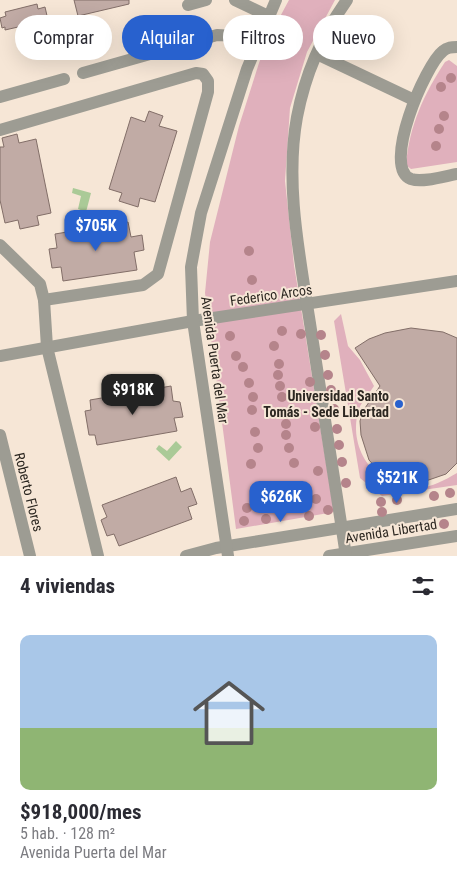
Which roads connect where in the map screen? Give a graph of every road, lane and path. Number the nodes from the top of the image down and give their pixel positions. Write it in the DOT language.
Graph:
graph roads {
  1 [pos="206,0"];
  2 [pos="235,0"];
  3 [pos="276,0"];
  4 [pos="347,0"];
  5 [pos="188,5"];
  6 [pos="266,15"];
  7 [pos="268,15"];
  8 [pos="336,15"];
  9 [pos="223,35"];
  10 [pos="457,47"];
  11 [pos="251,60"];
  12 [pos="314,60"];
  13 [pos="330,60"];
  14 [pos="83,73"];
  15 [pos="64,79"];
  16 [pos="0,97"];
  17 [pos="414,100"];
  18 [pos="0,130"];
  19 [pos="457,174"];
  20 [pos="0,245"];
  21 [pos="457,281"];
  22 [pos="44,300"];
  23 [pos="307,305"];
  24 [pos="193,321"];
  25 [pos="47,347"];
  26 [pos="0,356"];
  27 [pos="0,435"];
  28 [pos="457,509"];
  29 [pos="341,527"];
  30 [pos="457,536"];
  31 [pos="227,551"];
  32 [pos="346,555"];
  33 [pos="30,556"];
  34 [pos="98,556"];
  35 [pos="186,556"];
  36 [pos="329,556"];
  1 -- 5 [label="street"];
  2 -- 6 [label="street"];
  3 -- 7 [label="street, Avenida Puerta del Mar"];
  4 -- 8 [label="street"];
  9 -- 14 [label="street"];
  10 -- 17 [label="street"];
  11 -- 24 [label="street, Avenida Puerta del Mar"];
  12 -- 23 [label="street"];
  13 -- 17 [label="street"];
  15 -- 16 [label="street"];
  17 -- 19 [label="street"];
  18 -- 22 [label="street"];
  20 -- 22 [label="street"];
  21 -- 23 [label="street, Federico Arcos"];
  22 -- 25 [label="street"];
  23 -- 24 [label="street, Federico Arcos"];
  23 -- 29 [label="street"];
  24 -- 25 [label="street, Federico Arcos"];
  24 -- 31 [label="street, Avenida Puerta del Mar"];
  25 -- 26 [label="street, Federico Arcos"];
  25 -- 34 [label="street"];
  27 -- 33 [label="street, Roberto Flores"];
  28 -- 29 [label="street, Avenida Libertad"];
  29 -- 31 [label="street, Avenida Libertad"];
  29 -- 32 [label="street"];
  30 -- 32 [label="street, Avenida Libertad"];
  31 -- 35 [label="street, Avenida Libertad"];
  32 -- 36 [label="street, Avenida Libertad"];
}
